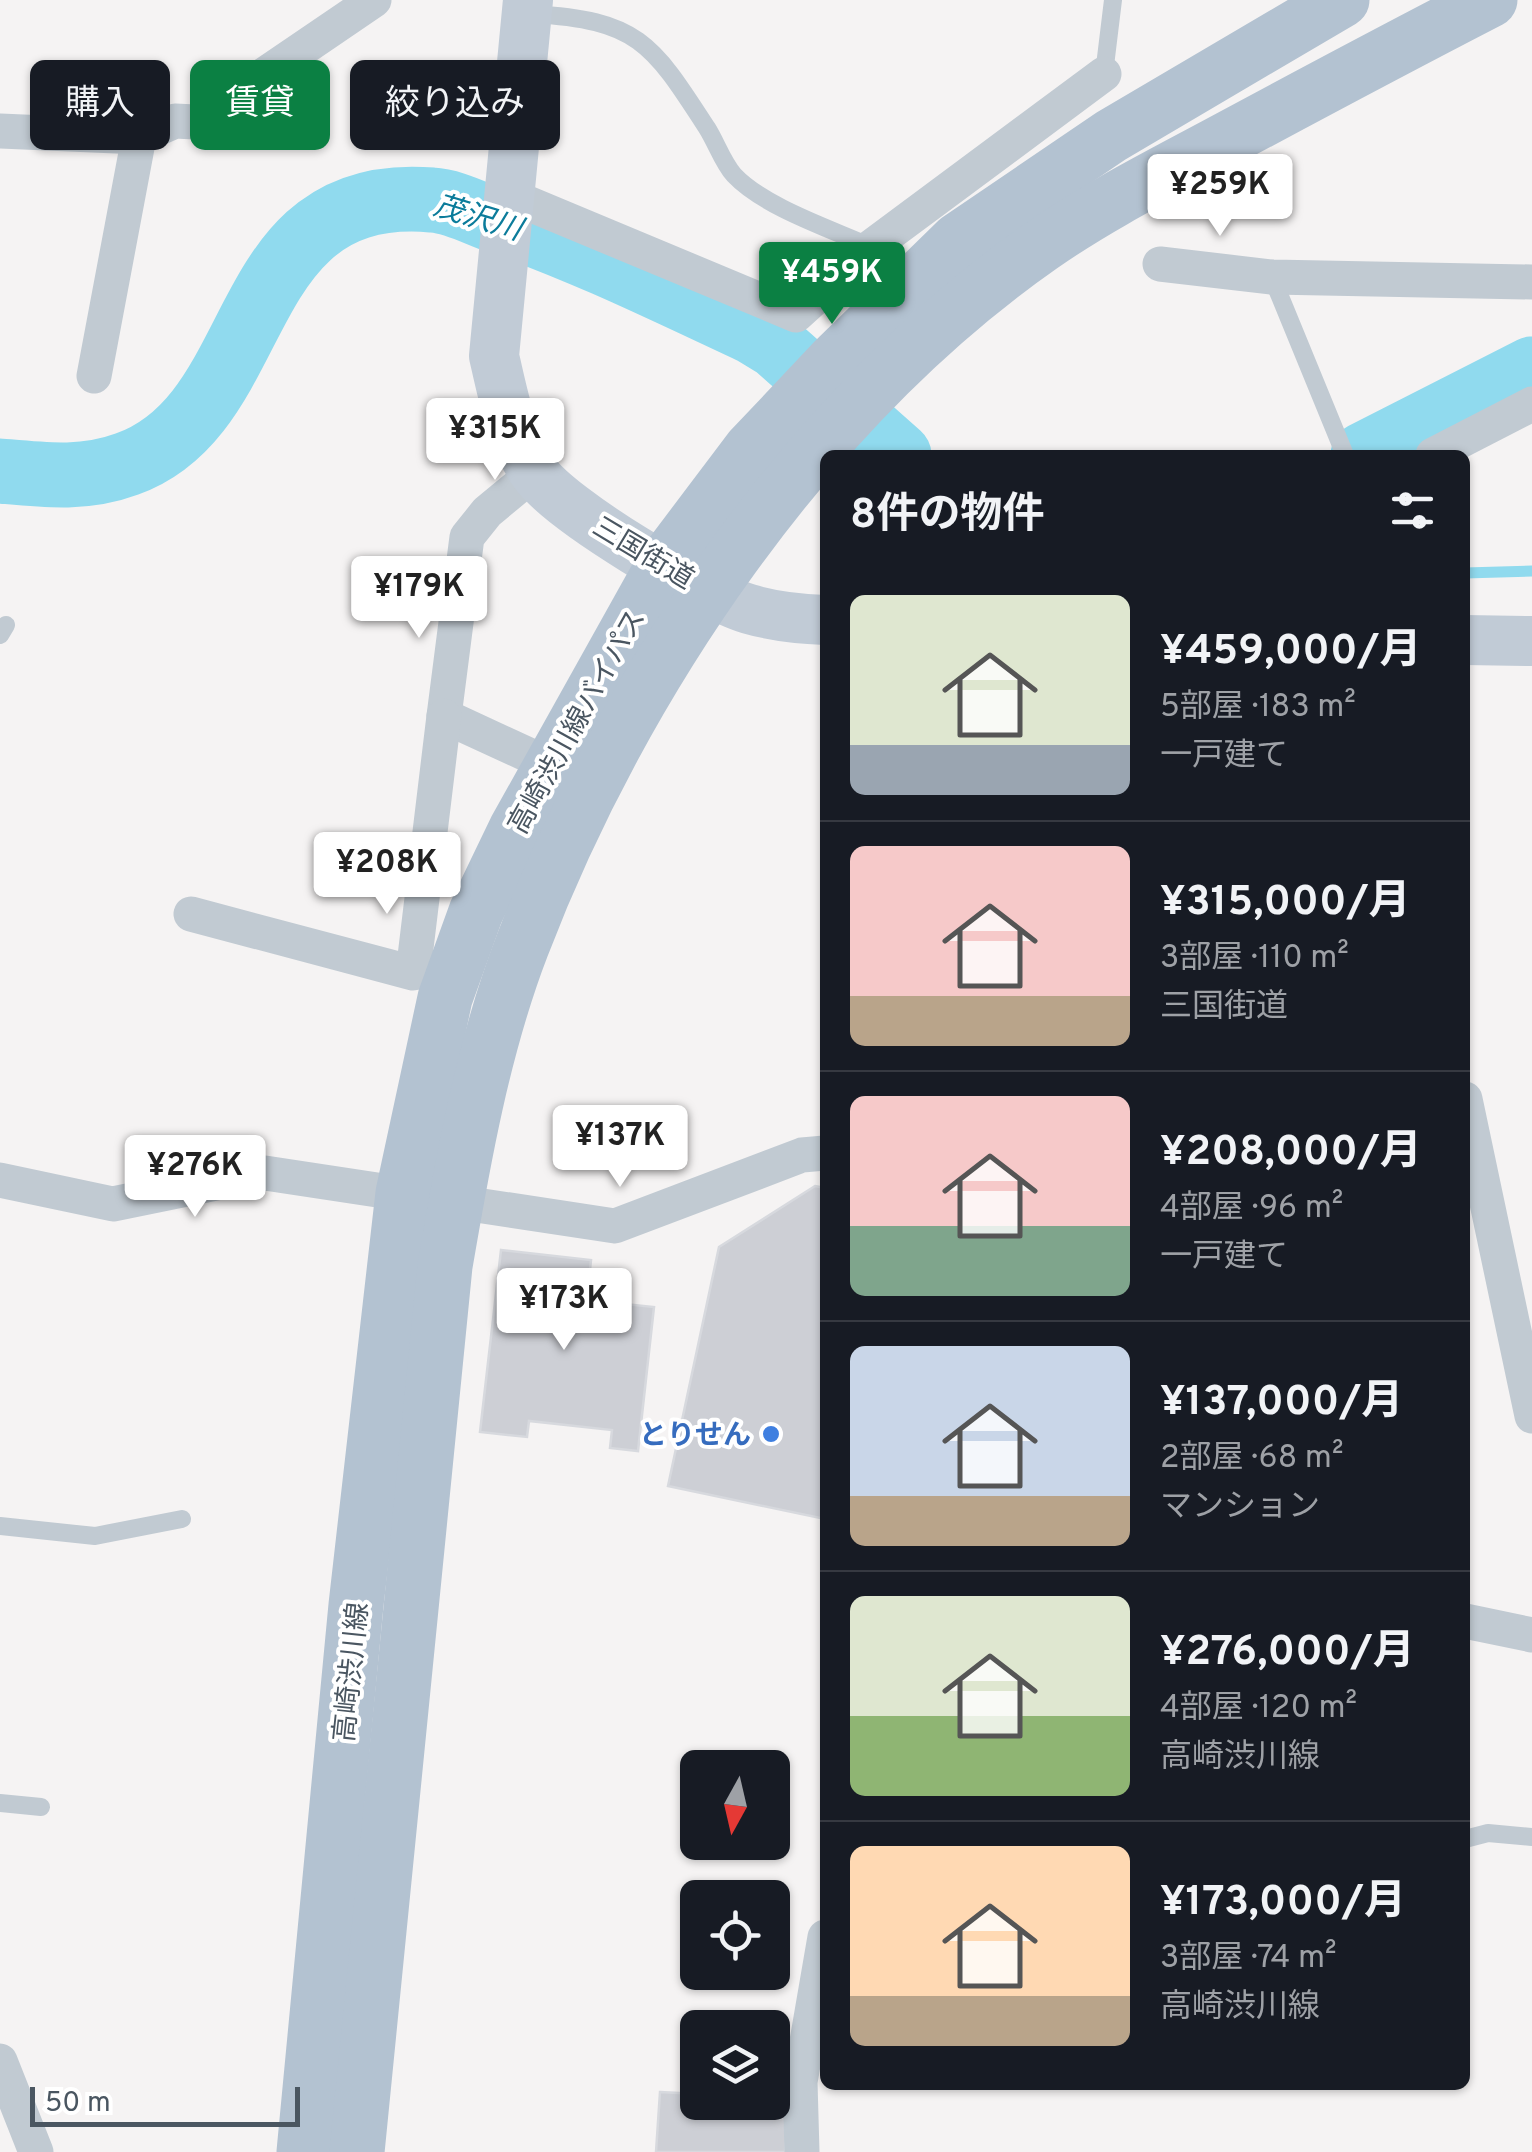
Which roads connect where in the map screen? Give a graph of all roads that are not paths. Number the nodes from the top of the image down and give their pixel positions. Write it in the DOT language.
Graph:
graph roads {
  1 [pos="374,0"];
  2 [pos="1113,0"];
  3 [pos="1342,0"];
  4 [pos="1490,0"];
  5 [pos="523,4"];
  6 [pos="1104,74"];
  7 [pos="170,122"];
  8 [pos="0,131"];
  9 [pos="30,132"];
  10 [pos="137,150"];
  11 [pos="508,194"];
  12 [pos="871,248"];
  13 [pos="1160,264"];
  14 [pos="1272,277"];
  15 [pos="1532,282"];
  16 [pos="94,376"];
  17 [pos="834,397"];
  18 [pos="1532,404"];
  19 [pos="1343,450"];
  20 [pos="1444,450"];
  21 [pos="534,473"];
  22 [pos="664,564"];
  23 [pos="710,592"];
  24 [pos="820,619"];
  25 [pos="1470,640"];
  26 [pos="1532,641"];
  27 [pos="444,716"];
  28 [pos="550,765"];
  29 [pos="191,914"];
  30 [pos="1470,1123"];
  31 [pos="820,1153"];
  32 [pos="0,1180"];
  33 [pos="402,1193"];
  34 [pos="456,1203"];
  35 [pos="1532,1416"];
  36 [pos="182,1519"];
  37 [pos="0,1526"];
  38 [pos="1470,1622"];
  39 [pos="1532,1635"];
  40 [pos="0,1802"];
  41 [pos="41,1806"];
  42 [pos="1532,1836"];
  43 [pos="1470,1838"];
  44 [pos="820,1966"];
  45 [pos="0,2061"];
  46 [pos="36,2152"];
  47 [pos="304,2152"];
  48 [pos="358,2152"];
  49 [pos="802,2152"];
  1 -- 7 [label="street"];
  2 -- 6 [label="lane"];
  3 -- 17 [label="main road, 高崎渋川線バイパス"];
  4 -- 17 [label="main road, 高崎渋川線バイパス"];
  5 -- 11 [label="street, 三国街道"];
  5 -- 12 [label="lane"];
  6 -- 12 [label="street"];
  8 -- 9 [label="street"];
  10 -- 16 [label="street"];
  11 -- 12 [label="street"];
  11 -- 21 [label="street, 三国街道"];
  13 -- 14 [label="street"];
  14 -- 15 [label="street"];
  14 -- 19 [label="lane"];
  17 -- 22 [label="main road, 高崎渋川線バイパス"];
  17 -- 23 [label="main road, 高崎渋川線バイパス"];
  18 -- 20 [label="street"];
  21 -- 22 [label="street, 三国街道"];
  21 -- 27 [label="street"];
  22 -- 23 [label="street, 三国街道"];
  22 -- 28 [label="main road, 高崎渋川線バイパス"];
  23 -- 24 [label="street, 三国街道"];
  23 -- 34 [label="main road, 高崎渋川線バイパス"];
  25 -- 26 [label="street"];
  27 -- 28 [label="street"];
  27 -- 29 [label="street"];
  28 -- 33 [label="main road, 高崎渋川線バイパス"];
  30 -- 35 [label="street"];
  31 -- 34 [label="street"];
  32 -- 33 [label="street"];
  33 -- 34 [label="street"];
  33 -- 47 [label="main road, 高崎渋川線"];
  34 -- 48 [label="main road, 高崎渋川線"];
  36 -- 37 [label="lane"];
  38 -- 39 [label="street"];
  40 -- 41 [label="lane"];
  42 -- 43 [label="lane"];
  44 -- 49 [label="street"];
  45 -- 46 [label="street"];
}
